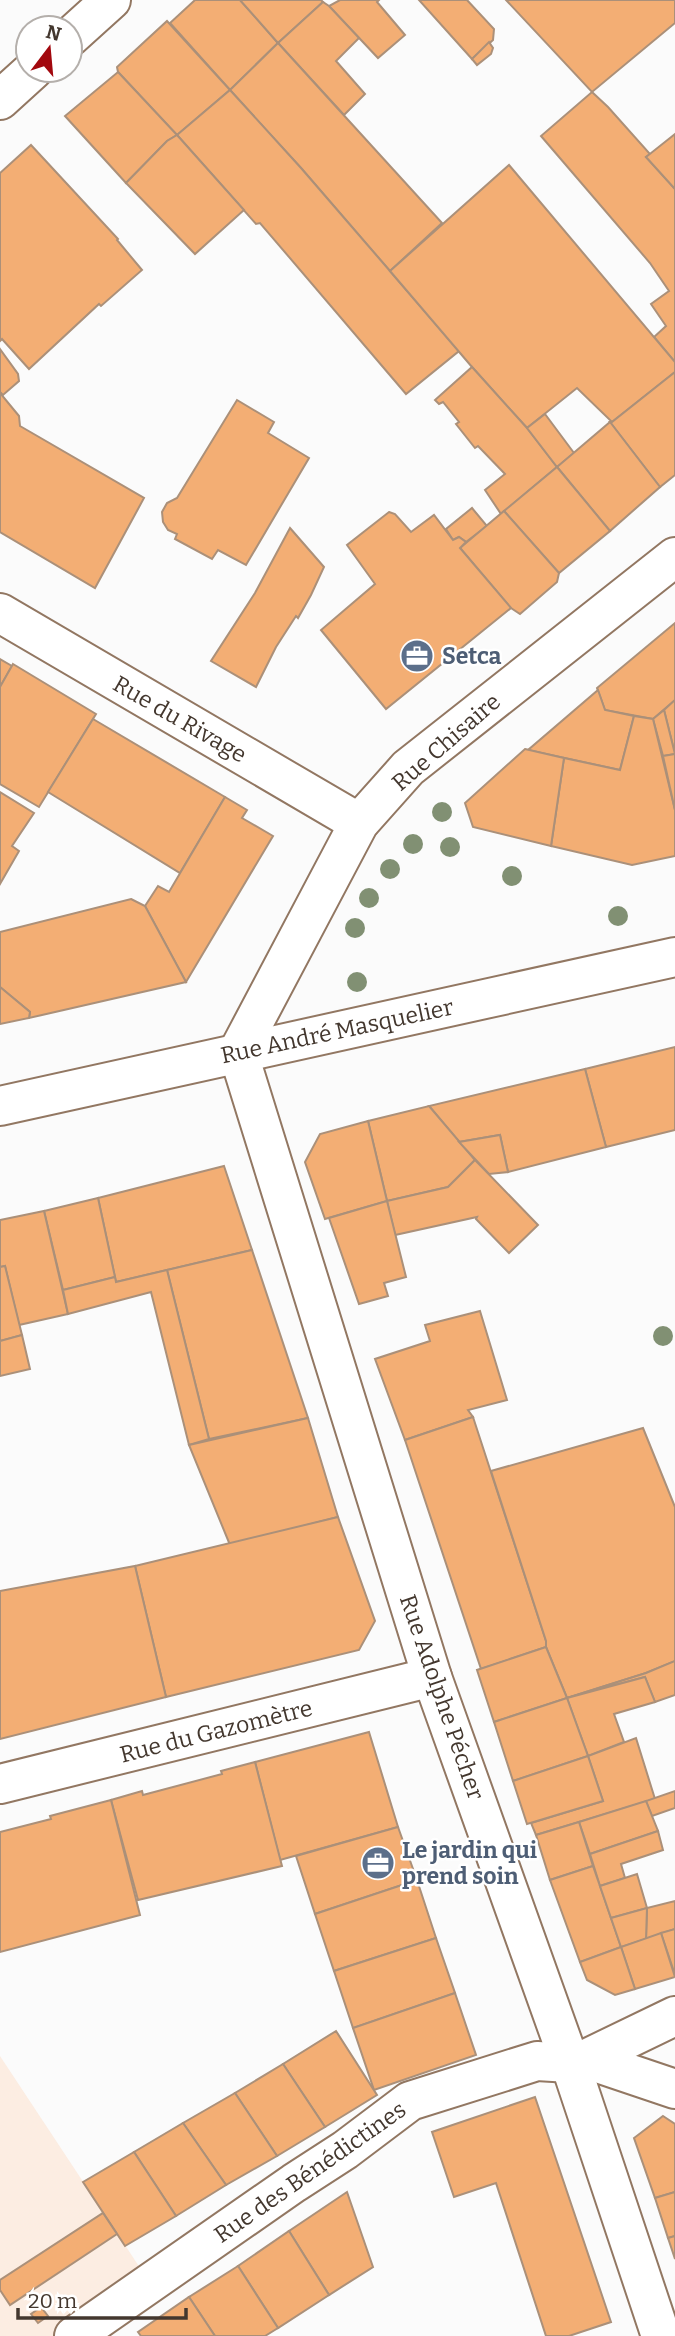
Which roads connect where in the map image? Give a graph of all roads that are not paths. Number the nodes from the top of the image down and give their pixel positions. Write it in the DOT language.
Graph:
graph roads {
  1 [pos="111,0"];
  2 [pos="84,24"];
  3 [pos="18,84"];
  4 [pos="0,100"];
  5 [pos="675,556"];
  6 [pos="0,613"];
  7 [pos="359,823"];
  8 [pos="675,957"];
  9 [pos="238,1052"];
  10 [pos="0,1105"];
  11 [pos="432,1677"];
  12 [pos="0,1784"];
  13 [pos="675,2016"];
  14 [pos="578,2061"];
  15 [pos="675,2089"];
  16 [pos="74,2336"];
  17 [pos="662,2336"];
  1 -- 2 [label="street"];
  3 -- 4 [label="street"];
  5 -- 7 [label="street, Rue Chisaire"];
  6 -- 7 [label="street, Rue du Rivage"];
  7 -- 9 [label="street, Rue Chisaire"];
  8 -- 9 [label="street, Rue André Masquelier"];
  9 -- 10 [label="street, Rue André Masquelier"];
  9 -- 11 [label="street, Rue Adolphe Pécher"];
  11 -- 12 [label="street, Rue du Gazomètre"];
  11 -- 14 [label="street, Rue Adolphe Pécher"];
  13 -- 14 [label="street"];
  14 -- 15 [label="street"];
  14 -- 16 [label="street, Rue des Bénédictines"];
  14 -- 17 [label="street, Rue Adolphe Pécher"];
}
